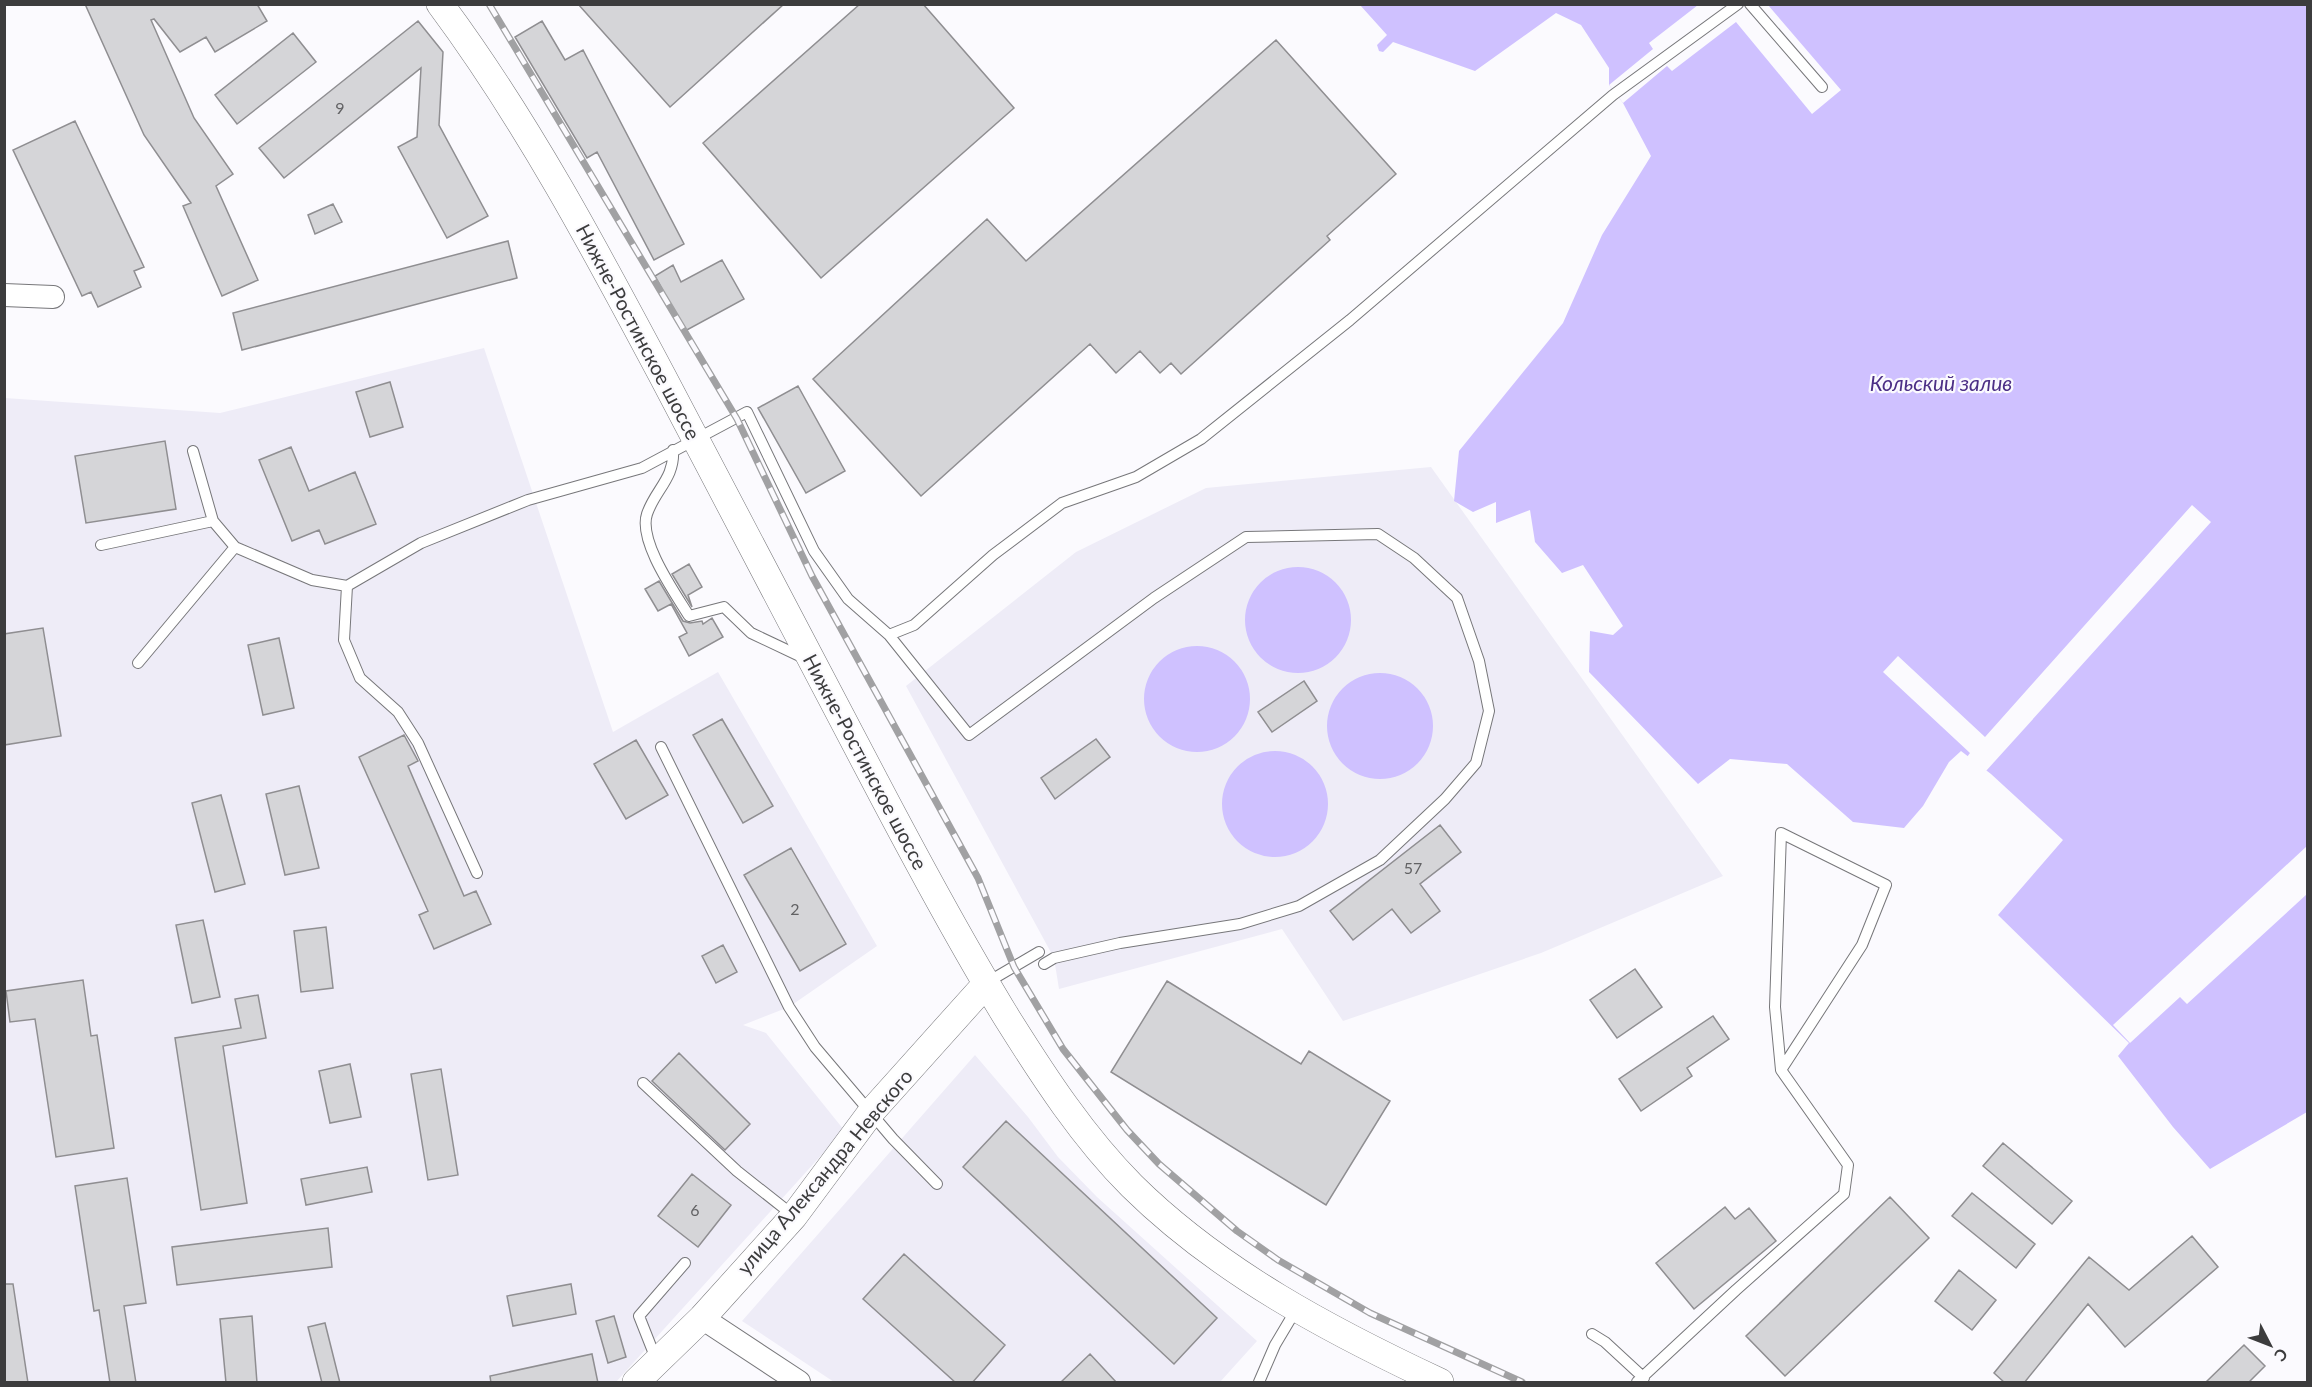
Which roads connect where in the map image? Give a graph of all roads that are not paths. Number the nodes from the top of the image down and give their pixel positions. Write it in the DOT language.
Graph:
graph roads {
  1 [pos="440,4"];
  2 [pos="1737,4"];
  3 [pos="1750,4"];
  4 [pos="1822,87"];
  5 [pos="4,295"];
  6 [pos="53,297"];
  7 [pos="684,444"];
  8 [pos="193,451"];
  9 [pos="213,521"];
  10 [pos="101,545"];
  11 [pos="235,547"];
  12 [pos="347,586"];
  13 [pos="890,635"];
  14 [pos="813,662"];
  15 [pos="138,663"];
  16 [pos="661,747"];
  17 [pos="477,873"];
  18 [pos="1039,952"];
  19 [pos="1044,964"];
  20 [pos="986,984"];
  21 [pos="1781,1070"];
  22 [pos="643,1083"];
  23 [pos="872,1111"];
  24 [pos="937,1184"];
  25 [pos="794,1216"];
  26 [pos="685,1263"];
  27 [pos="1298,1308"];
  28 [pos="702,1318"];
  29 [pos="1592,1335"];
  30 [pos="658,1364"];
  31 [pos="1640,1380"];
  32 [pos="636,1383"];
  33 [pos="799,1383"];
  34 [pos="1258,1383"];
  35 [pos="1440,1383"];
  1 -- 7 [label="street, Нижне-Ростинское шоссе"];
  2 -- 13 [label="lane"];
  3 -- 4 [label="lane"];
  5 -- 6 [label="street"];
  7 -- 12 [label="lane"];
  7 -- 13 [label="lane"];
  7 -- 14 [label="street, Нижне-Ростинское шоссе"];
  7 -- 14 [label="lane"];
  8 -- 9 [label="lane"];
  9 -- 10 [label="lane"];
  9 -- 11 [label="lane"];
  11 -- 12 [label="lane"];
  11 -- 15 [label="lane"];
  12 -- 17 [label="lane"];
  13 -- 19 [label="lane"];
  14 -- 20 [label="street, Нижне-Ростинское шоссе"];
  16 -- 23 [label="lane"];
  18 -- 20 [label="lane"];
  20 -- 23 [label="street, улица Александра Невского"];
  20 -- 27 [label="street, Нижне-Ростинское шоссе"];
  21 -- 21 [label="lane"];
  21 -- 31 [label="lane"];
  22 -- 25 [label="lane"];
  23 -- 24 [label="lane"];
  23 -- 25 [label="street, улица Александра Невского"];
  25 -- 28 [label="street, улица Александра Невского"];
  26 -- 30 [label="lane"];
  27 -- 34 [label="lane"];
  27 -- 35 [label="street, Нижне-Ростинское шоссе"];
  28 -- 30 [label="street, улица Александра Невского"];
  28 -- 33 [label="street"];
  29 -- 31 [label="lane"];
  30 -- 32 [label="street, улица Александра Невского"];
}
